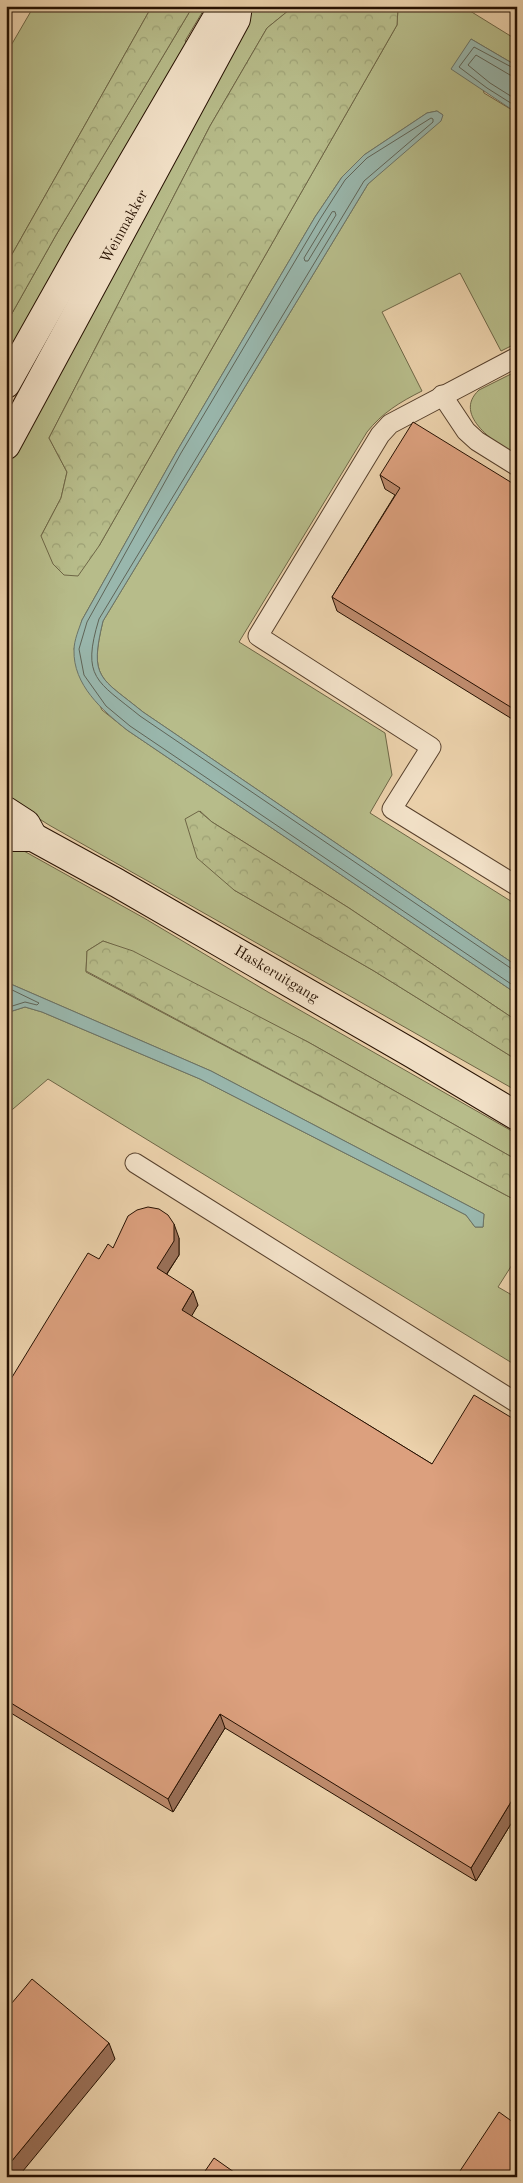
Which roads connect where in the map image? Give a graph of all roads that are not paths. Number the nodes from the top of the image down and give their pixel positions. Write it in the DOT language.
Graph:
graph roads {
  1 [pos="226,6"];
  2 [pos="238,6"];
  3 [pos="517,357"];
  4 [pos="6,384"];
  5 [pos="442,395"];
  6 [pos="6,445"];
  7 [pos="517,466"];
  8 [pos="6,812"];
  9 [pos="6,834"];
  10 [pos="33,837"];
  11 [pos="517,886"];
  12 [pos="517,1116"];
  13 [pos="135,1163"];
  14 [pos="517,1403"];
  1 -- 4 [label="main road, Weinmakker"];
  2 -- 6 [label="main road, Weinmakker"];
  3 -- 5 [label="lane"];
  5 -- 7 [label="lane"];
  5 -- 11 [label="lane"];
  8 -- 10 [label="main road, Haskeruitgang"];
  9 -- 10 [label="main road, Haskeruitgang"];
  10 -- 12 [label="main road, Haskeruitgang"];
  13 -- 14 [label="lane"];
}
